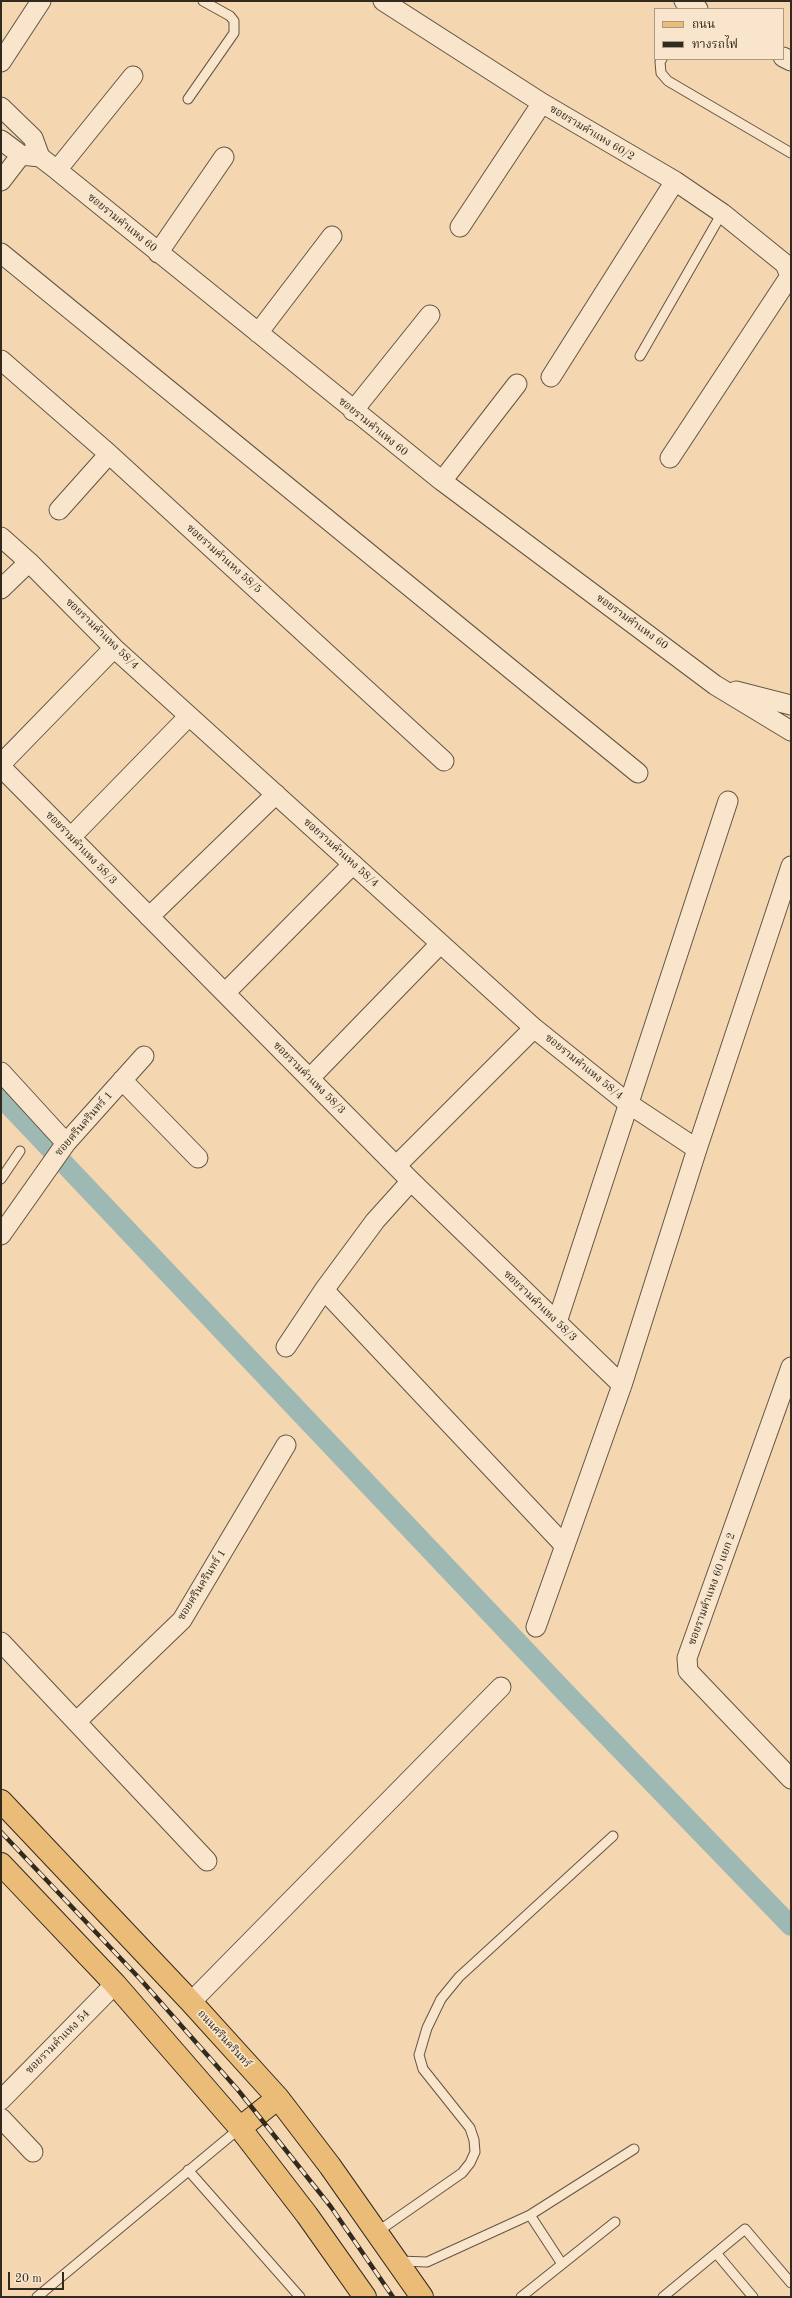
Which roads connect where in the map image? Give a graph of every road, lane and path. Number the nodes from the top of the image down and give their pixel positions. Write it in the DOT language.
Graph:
graph roads {
  1 [pos="41,1"];
  2 [pos="203,1"];
  3 [pos="383,1"];
  4 [pos="661,60"];
  5 [pos="1,62"];
  6 [pos="133,76"];
  7 [pos="188,99"];
  8 [pos="542,103"];
  9 [pos="1,107"];
  10 [pos="1,140"];
  11 [pos="791,153"];
  12 [pos="21,155"];
  13 [pos="224,157"];
  14 [pos="40,158"];
  15 [pos="57,170"];
  16 [pos="1,181"];
  17 [pos="676,181"];
  18 [pos="722,213"];
  19 [pos="460,227"];
  20 [pos="332,236"];
  21 [pos="1,253"];
  22 [pos="158,253"];
  23 [pos="430,316"];
  24 [pos="258,333"];
  25 [pos="640,356"];
  26 [pos="1,360"];
  27 [pos="551,377"];
  28 [pos="517,384"];
  29 [pos="353,410"];
  30 [pos="109,454"];
  31 [pos="670,458"];
  32 [pos="442,481"];
  33 [pos="59,510"];
  34 [pos="1,538"];
  35 [pos="29,562"];
  36 [pos="1,589"];
  37 [pos="114,648"];
  38 [pos="715,685"];
  39 [pos="791,705"];
  40 [pos="189,716"];
  41 [pos="791,731"];
  42 [pos="444,761"];
  43 [pos="1,766"];
  44 [pos="638,773"];
  45 [pos="276,794"];
  46 [pos="728,801"];
  47 [pos="71,837"];
  48 [pos="353,864"];
  49 [pos="791,866"];
  50 [pos="149,917"];
  51 [pos="440,944"];
  52 [pos="225,993"];
  53 [pos="534,1028"];
  54 [pos="144,1056"];
  55 [pos="1,1072"];
  56 [pos="310,1078"];
  57 [pos="122,1080"];
  58 [pos="629,1104"];
  59 [pos="63,1147"];
  60 [pos="697,1149"];
  61 [pos="20,1151"];
  62 [pos="198,1158"];
  63 [pos="396,1166"];
  64 [pos="1,1179"];
  65 [pos="411,1181"];
  66 [pos="1,1235"];
  67 [pos="324,1290"];
  68 [pos="557,1322"];
  69 [pos="286,1347"];
  70 [pos="791,1367"];
  71 [pos="622,1385"];
  72 [pos="286,1445"];
  73 [pos="565,1546"];
  74 [pos="536,1627"];
  75 [pos="1,1642"];
  76 [pos="502,1687"];
  77 [pos="76,1722"];
  78 [pos="791,1779"];
  79 [pos="1,1801"];
  80 [pos="613,1836"];
  81 [pos="207,1860"];
  82 [pos="1,1864"];
  83 [pos="115,1984"];
  84 [pos="191,2002"];
  85 [pos="278,2098"];
  86 [pos="1,2100"];
  87 [pos="1,2118"];
  88 [pos="240,2128"];
  89 [pos="634,2149"];
  90 [pos="33,2152"];
  91 [pos="188,2170"];
  92 [pos="530,2215"];
  93 [pos="615,2222"];
  94 [pos="377,2232"];
  95 [pos="716,2253"];
  96 [pos="397,2261"];
  97 [pos="562,2264"];
  98 [pos="791,2283"];
  99 [pos="37,2297"];
  100 [pos="300,2297"];
  101 [pos="365,2297"];
  102 [pos="422,2297"];
  103 [pos="521,2297"];
  104 [pos="663,2297"];
  105 [pos="753,2297"];
  1 -- 5 [label="street"];
  2 -- 7 [label="lane"];
  3 -- 8 [label="street, ซอยรามคำแหง 60/2"];
  4 -- 11 [label="lane"];
  6 -- 15 [label="street"];
  8 -- 17 [label="street, ซอยรามคำแหง 60/2"];
  8 -- 19 [label="street"];
  9 -- 14 [label="street"];
  10 -- 12 [label="street, ซอยรามคำแหง 60"];
  12 -- 14 [label="street, ซอยรามคำแหง 60"];
  12 -- 16 [label="street"];
  13 -- 22 [label="street"];
  14 -- 15 [label="street, ซอยรามคำแหง 60"];
  15 -- 22 [label="street, ซอยรามคำแหง 60"];
  17 -- 18 [label="street, ซอยรามคำแหง 60/2"];
  17 -- 27 [label="street"];
  18 -- 25 [label="lane"];
  18 -- 31 [label="street, ซอยรามคำแหง 60/2"];
  20 -- 24 [label="street"];
  21 -- 44 [label="street"];
  22 -- 24 [label="street, ซอยรามคำแหง 60"];
  23 -- 29 [label="street"];
  24 -- 29 [label="street, ซอยรามคำแหง 60"];
  26 -- 30 [label="street, ซอยรามคำแหง 58/5"];
  28 -- 32 [label="street"];
  29 -- 32 [label="street, ซอยรามคำแหง 60"];
  30 -- 33 [label="street"];
  30 -- 42 [label="street, ซอยรามคำแหง 58/5"];
  32 -- 38 [label="street, ซอยรามคำแหง 60"];
  34 -- 35 [label="street, ซอยรามคำแหง 58/4"];
  35 -- 36 [label="street"];
  35 -- 37 [label="street, ซอยรามคำแหง 58/4"];
  37 -- 40 [label="street, ซอยรามคำแหง 58/4"];
  37 -- 43 [label="street"];
  38 -- 39 [label="street, ซอยรามคำแหง 60"];
  38 -- 41 [label="street, ซอยรามคำแหง 60"];
  40 -- 45 [label="street, ซอยรามคำแหง 58/4"];
  40 -- 47 [label="street"];
  43 -- 47 [label="street, ซอยรามคำแหง 58/3"];
  45 -- 48 [label="street, ซอยรามคำแหง 58/4"];
  45 -- 50 [label="street"];
  46 -- 58 [label="street"];
  47 -- 50 [label="street, ซอยรามคำแหง 58/3"];
  48 -- 51 [label="street, ซอยรามคำแหง 58/4"];
  48 -- 52 [label="street"];
  49 -- 60 [label="street"];
  50 -- 52 [label="street, ซอยรามคำแหง 58/3"];
  51 -- 53 [label="street, ซอยรามคำแหง 58/4"];
  51 -- 56 [label="street"];
  52 -- 56 [label="street, ซอยรามคำแหง 58/3"];
  53 -- 58 [label="street, ซอยรามคำแหง 58/4"];
  53 -- 63 [label="street"];
  54 -- 57 [label="street, ซอยศรีนครินทร์ 1"];
  55 -- 59 [label="street"];
  56 -- 63 [label="street, ซอยรามคำแหง 58/3"];
  57 -- 59 [label="street, ซอยศรีนครินทร์ 1"];
  57 -- 62 [label="street"];
  58 -- 60 [label="street, ซอยรามคำแหง 58/4"];
  58 -- 68 [label="street"];
  59 -- 66 [label="street, ซอยศรีนครินทร์ 1"];
  60 -- 71 [label="street"];
  61 -- 64 [label="lane"];
  63 -- 65 [label="street, ซอยรามคำแหง 58/3"];
  65 -- 67 [label="street"];
  65 -- 68 [label="street, ซอยรามคำแหง 58/3"];
  67 -- 69 [label="street"];
  67 -- 73 [label="street"];
  68 -- 71 [label="street, ซอยรามคำแหง 58/3"];
  70 -- 78 [label="street, ซอยรามคำแหง 60 แยก 2"];
  71 -- 73 [label="street"];
  72 -- 77 [label="street, ซอยศรีนครินทร์ 1"];
  73 -- 74 [label="street"];
  75 -- 77 [label="street"];
  76 -- 84 [label="street"];
  77 -- 81 [label="street"];
  79 -- 84 [label="main road, ถนนศรีนครินทร์"];
  80 -- 94 [label="lane"];
  82 -- 83 [label="main road"];
  83 -- 86 [label="street, ซอยรามคำแหง 54"];
  83 -- 88 [label="main road"];
  84 -- 85 [label="main road, ถนนศรีนครินทร์"];
  85 -- 88 [label="main road"];
  85 -- 94 [label="main road, ถนนศรีนครินทร์"];
  87 -- 90 [label="street"];
  88 -- 91 [label="lane"];
  88 -- 101 [label="main road"];
  89 -- 92 [label="lane"];
  91 -- 99 [label="lane"];
  91 -- 100 [label="lane"];
  92 -- 96 [label="lane"];
  92 -- 97 [label="lane"];
  93 -- 97 [label="lane"];
  94 -- 96 [label="main road, ถนนศรีนครินทร์"];
  95 -- 98 [label="lane"];
  95 -- 104 [label="lane"];
  95 -- 105 [label="lane"];
  96 -- 102 [label="main road, ถนนศรีนครินทร์"];
  97 -- 103 [label="lane"];
}
